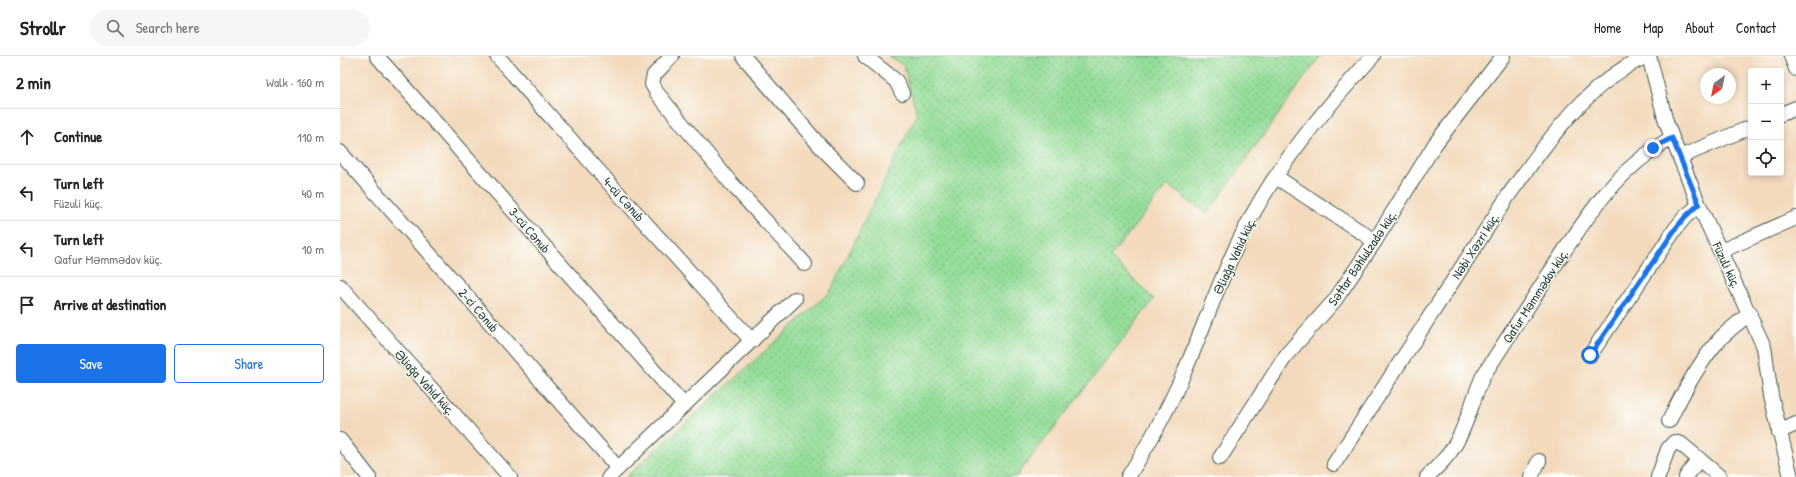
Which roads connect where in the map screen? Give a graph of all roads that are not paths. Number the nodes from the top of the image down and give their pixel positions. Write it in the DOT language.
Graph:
graph roads {
  1 [pos="377,56"];
  2 [pos="497,56"];
  3 [pos="672,56"];
  4 [pos="743,56"];
  5 [pos="865,56"];
  6 [pos="1373,56"];
  7 [pos="1503,56"];
  8 [pos="1648,56"];
  9 [pos="1790,56"];
  10 [pos="1796,69"];
  11 [pos="902,93"];
  12 [pos="1796,108"];
  13 [pos="1784,113"];
  14 [pos="1748,127"];
  15 [pos="1672,138"];
  16 [pos="340,152"];
  17 [pos="1680,156"];
  18 [pos="1276,177"];
  19 [pos="857,183"];
  20 [pos="1699,204"];
  21 [pos="1796,218"];
  22 [pos="1375,241"];
  23 [pos="1721,251"];
  24 [pos="805,264"];
  25 [pos="340,286"];
  26 [pos="795,299"];
  27 [pos="1750,313"];
  28 [pos="752,341"];
  29 [pos="1590,355"];
  30 [pos="684,405"];
  31 [pos="1669,421"];
  32 [pos="1796,424"];
  33 [pos="1779,432"];
  34 [pos="340,440"];
  35 [pos="1220,458"];
  36 [pos="1699,459"];
  37 [pos="1538,461"];
  38 [pos="1334,464"];
  39 [pos="614,472"];
  40 [pos="369,477"];
  41 [pos="510,477"];
  42 [pos="1128,477"];
  43 [pos="1428,477"];
  44 [pos="1531,477"];
  45 [pos="1658,477"];
  46 [pos="1686,477"];
  47 [pos="1720,477"];
  48 [pos="1791,477"];
  1 -- 30 [label="street, 3-cü Cənub"];
  2 -- 28 [label="street, 4-cü Cənub"];
  3 -- 24 [label="street"];
  4 -- 19 [label="street"];
  5 -- 11 [label="street"];
  6 -- 18 [label="street, Əliağa Vahid küç."];
  7 -- 22 [label="street, Səttar Bəhlulzadə küç."];
  8 -- 15 [label="street, Füzuli küç."];
  8 -- 38 [label="street, Nəbi Xəzri küç."];
  9 -- 10 [label="street"];
  12 -- 13 [label="street"];
  14 -- 17 [label="street"];
  15 -- 17 [label="street, Füzuli küç."];
  15 -- 43 [label="street, Qafur Məmmədov küç."];
  16 -- 39 [label="street, 2-ci Cənub"];
  17 -- 20 [label="street, Füzuli küç."];
  18 -- 22 [label="street"];
  18 -- 42 [label="street, Əliağa Vahid küç."];
  20 -- 23 [label="street, Füzuli küç."];
  20 -- 29 [label="street"];
  21 -- 23 [label="street"];
  22 -- 35 [label="street, Səttar Bəhlulzadə küç."];
  23 -- 27 [label="street, Füzuli küç."];
  25 -- 41 [label="street, Əliağa Vahid küç."];
  26 -- 28 [label="street"];
  27 -- 31 [label="street"];
  27 -- 33 [label="street, Füzuli küç."];
  28 -- 30 [label="street"];
  30 -- 39 [label="street"];
  32 -- 33 [label="street"];
  33 -- 48 [label="street, Füzuli küç."];
  34 -- 40 [label="street"];
  36 -- 45 [label="street"];
  36 -- 46 [label="street"];
  36 -- 47 [label="street"];
  37 -- 44 [label="street"];
}
